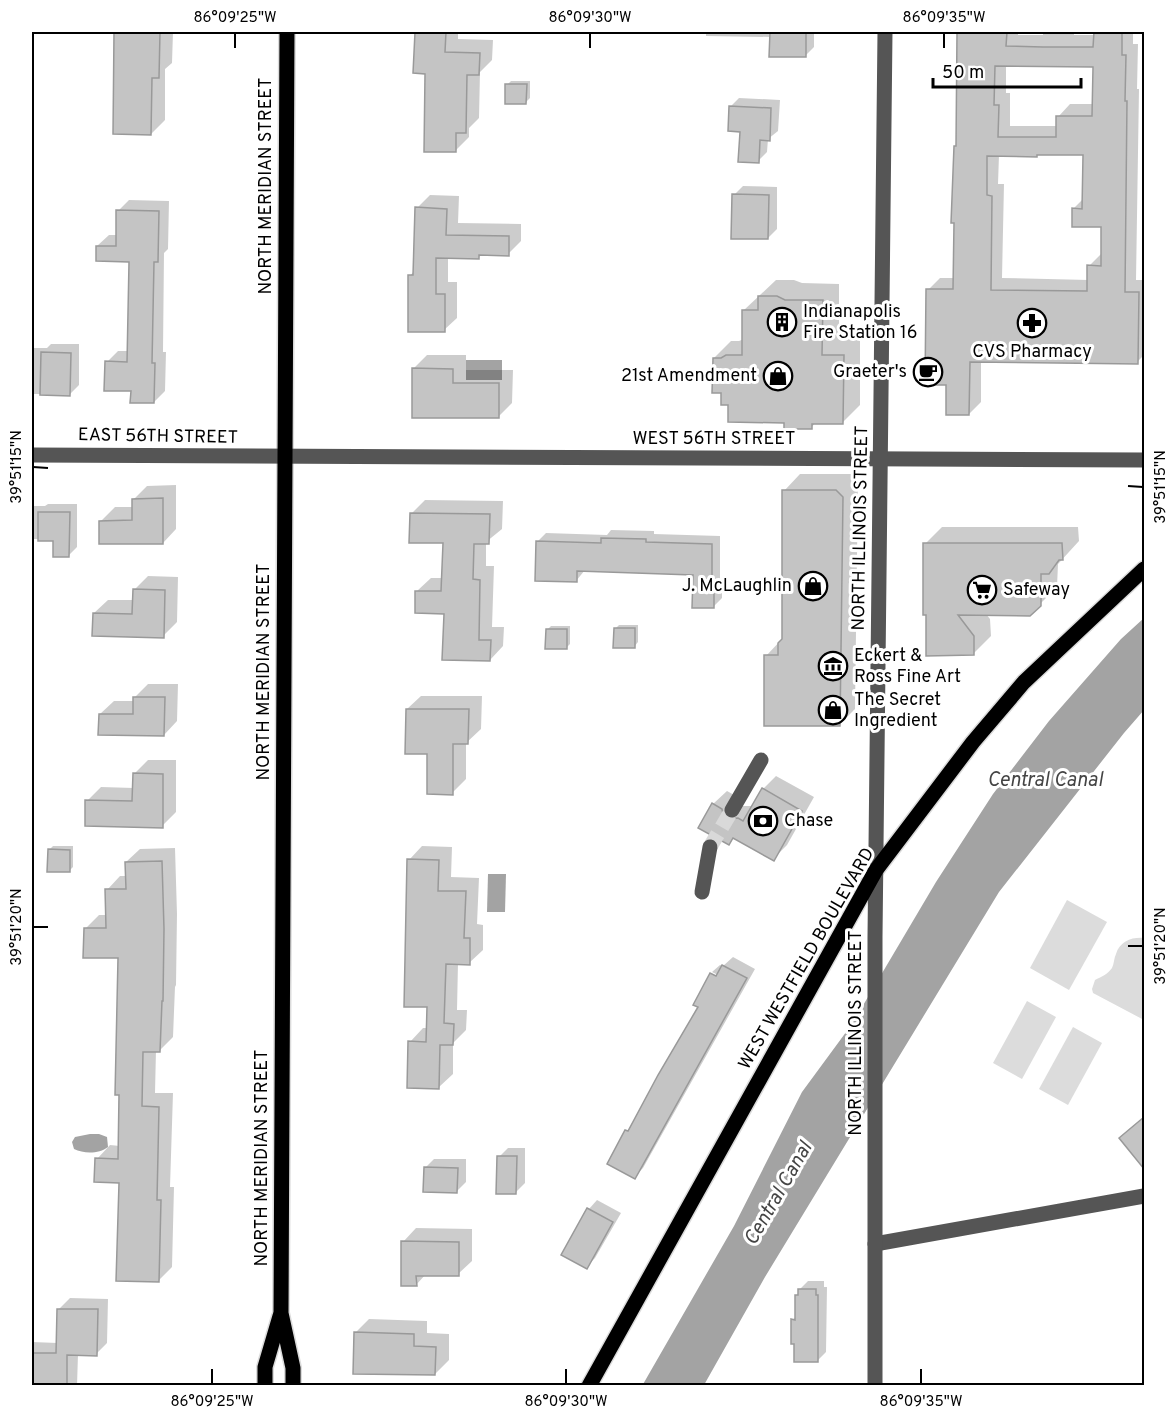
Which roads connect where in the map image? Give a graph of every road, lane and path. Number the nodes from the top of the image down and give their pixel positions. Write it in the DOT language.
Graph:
graph roads {
  1 [pos="287,32"];
  2 [pos="885,32"];
  3 [pos="32,455"];
  4 [pos="284,458"];
  5 [pos="881,460"];
  6 [pos="1144,460"];
  7 [pos="1144,570"];
  8 [pos="762,760"];
  9 [pos="732,810"];
  10 [pos="710,847"];
  11 [pos="876,870"];
  12 [pos="702,892"];
  13 [pos="1144,1196"];
  14 [pos="876,1244"];
  15 [pos="281,1313"];
  16 [pos="265,1386"];
  17 [pos="293,1386"];
  18 [pos="589,1386"];
  19 [pos="875,1386"];
  1 -- 4 [label="main road, NORTH MERIDIAN STREET"];
  2 -- 5 [label="street, NORTH ILLINOIS STREET"];
  3 -- 4 [label="street, EAST 56TH STREET"];
  4 -- 5 [label="street, WEST 56TH STREET"];
  4 -- 15 [label="main road, NORTH MERIDIAN STREET"];
  5 -- 6 [label="street, WEST 56TH STREET"];
  5 -- 11 [label="street, NORTH ILLINOIS STREET"];
  7 -- 11 [label="main road, WEST WESTFIELD BOULEVARD"];
  8 -- 9 [label="street"];
  10 -- 12 [label="street"];
  11 -- 14 [label="street, NORTH ILLINOIS STREET"];
  11 -- 18 [label="main road, WEST WESTFIELD BOULEVARD"];
  13 -- 14 [label="street"];
  14 -- 19 [label="street, NORTH ILLINOIS STREET"];
  15 -- 16 [label="main road, NORTH MERIDIAN STREET"];
  15 -- 17 [label="main road, NORTH MERIDIAN STREET"];
}
